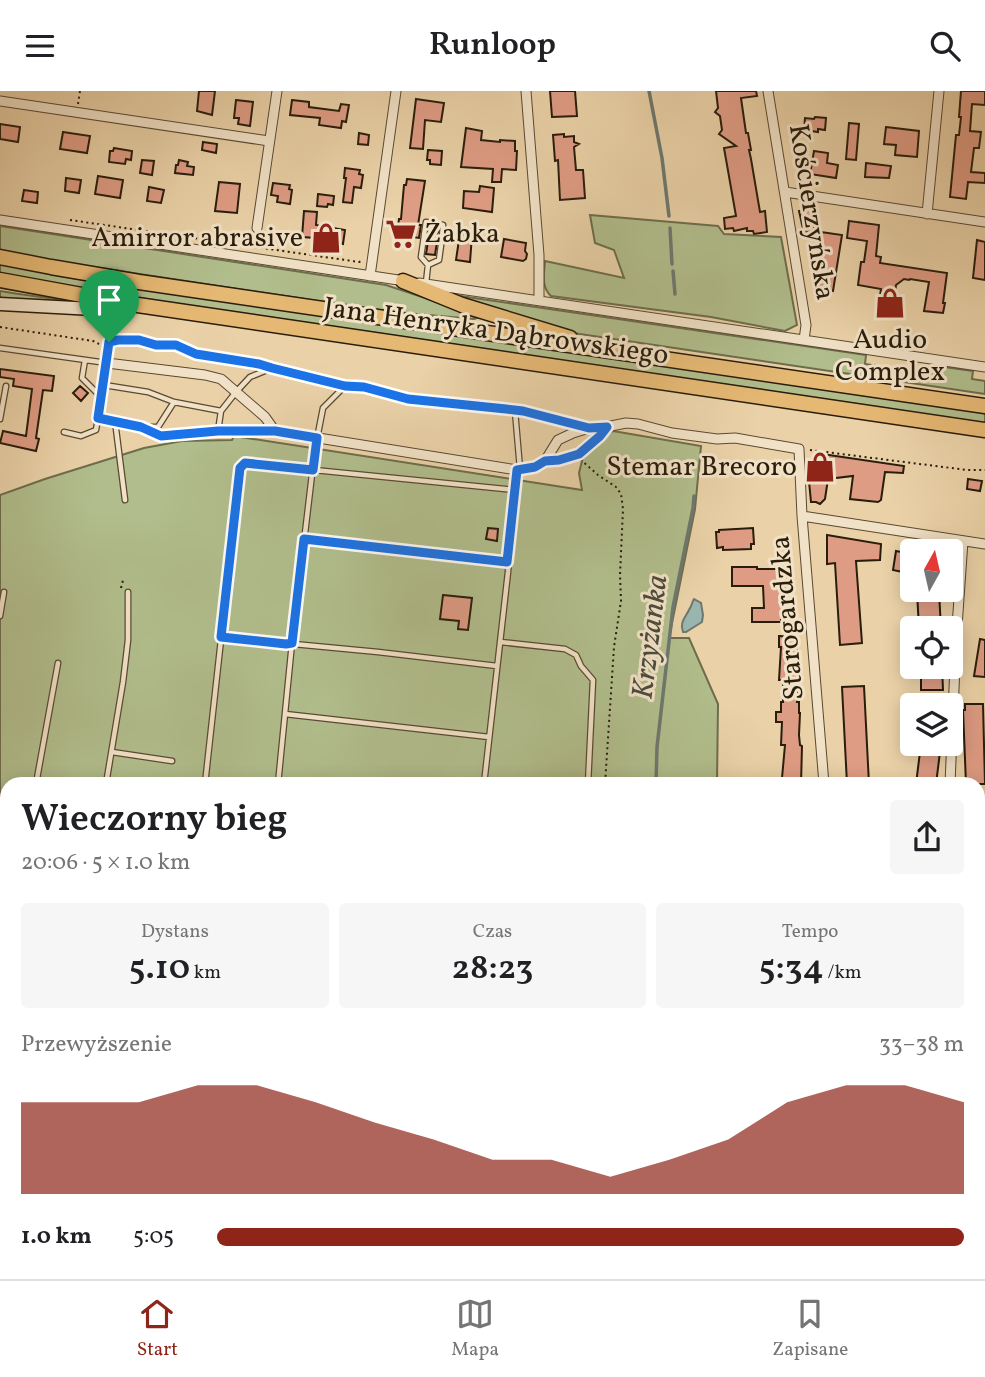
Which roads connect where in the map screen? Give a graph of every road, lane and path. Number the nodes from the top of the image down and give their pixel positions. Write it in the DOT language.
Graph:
graph roads {
  1 [pos="80,91"];
  2 [pos="276,91"];
  3 [pos="396,91"];
  4 [pos="526,91"];
  5 [pos="768,91"];
  6 [pos="939,91"];
  7 [pos="0,101"];
  8 [pos="78,107"];
  9 [pos="269,141"];
  10 [pos="785,192"];
  11 [pos="927,213"];
  12 [pos="60,219"];
  13 [pos="0,221"];
  14 [pos="985,222"];
  15 [pos="257,228"];
  16 [pos="0,257"];
  17 [pos="372,260"];
  18 [pos="428,265"];
  19 [pos="370,276"];
  20 [pos="0,280"];
  21 [pos="403,281"];
  22 [pos="426,284"];
  23 [pos="539,300"];
  24 [pos="0,304"];
  25 [pos="112,310"];
  26 [pos="205,314"];
  27 [pos="0,327"];
  28 [pos="804,339"];
  29 [pos="109,346"];
  30 [pos="0,348"];
  31 [pos="626,353"];
  32 [pos="85,360"];
  33 [pos="107,363"];
  34 [pos="985,367"];
  35 [pos="272,368"];
  36 [pos="104,385"];
  37 [pos="6,386"];
  38 [pos="345,386"];
  39 [pos="236,392"];
  40 [pos="102,397"];
  41 [pos="174,402"];
  42 [pos="985,407"];
  43 [pos="221,411"];
  44 [pos="515,411"];
  45 [pos="98,418"];
  46 [pos="0,419"];
  47 [pos="116,421"];
  48 [pos="141,427"];
  49 [pos="607,427"];
  50 [pos="589,428"];
  51 [pos="985,430"];
  52 [pos="218,431"];
  53 [pos="275,431"];
  54 [pos="64,432"];
  55 [pos="317,438"];
  56 [pos="799,449"];
  57 [pos="579,454"];
  58 [pos="545,461"];
  59 [pos="313,470"];
  60 [pos="518,470"];
  61 [pos="985,470"];
  62 [pos="515,489"];
  63 [pos="125,500"];
  64 [pos="802,516"];
  65 [pos="304,539"];
  66 [pos="950,539"];
  67 [pos="963,541"];
  68 [pos="985,544"];
  69 [pos="507,562"];
  70 [pos="4,592"];
  71 [pos="128,592"];
  72 [pos="959,602"];
  73 [pos="0,616"];
  74 [pos="221,637"];
  75 [pos="500,642"];
  76 [pos="292,643"];
  77 [pos="58,663"];
  78 [pos="497,666"];
  79 [pos="285,714"];
  80 [pos="489,737"];
  81 [pos="112,752"];
  82 [pos="172,761"];
  83 [pos="37,777"];
  84 [pos="107,777"];
  85 [pos="206,777"];
  86 [pos="279,777"];
  87 [pos="485,777"];
  88 [pos="587,777"];
  89 [pos="606,777"];
  90 [pos="823,777"];
  91 [pos="950,777"];
  1 -- 8 [label="path"];
  2 -- 9 [label="street"];
  3 -- 17 [label="street"];
  4 -- 23 [label="street"];
  5 -- 10 [label="street, Kościerzyńska"];
  6 -- 11 [label="street"];
  7 -- 9 [label="street"];
  9 -- 15 [label="street"];
  10 -- 11 [label="street"];
  10 -- 28 [label="street, Kościerzyńska"];
  11 -- 14 [label="street"];
  12 -- 17 [label="path"];
  13 -- 19 [label="street, Jana Henryka Dąbrowskiego"];
  16 -- 31 [label="main road, Jana Henryka Dąbrowskiego"];
  17 -- 19 [label="street"];
  18 -- 18 [label="lane"];
  18 -- 22 [label="lane"];
  19 -- 21 [label="street, Jana Henryka Dąbrowskiego"];
  20 -- 26 [label="main road, Jana Henryka Dąbrowskiego"];
  21 -- 22 [label="street, Jana Henryka Dąbrowskiego"];
  21 -- 31 [label="main road"];
  22 -- 23 [label="street, Jana Henryka Dąbrowskiego"];
  23 -- 28 [label="street, Jana Henryka Dąbrowskiego"];
  24 -- 25 [label="street"];
  25 -- 26 [label="main road"];
  25 -- 29 [label="street"];
  26 -- 51 [label="main road, Jana Henryka Dąbrowskiego"];
  27 -- 29 [label="path"];
  28 -- 34 [label="street, Jana Henryka Dąbrowskiego"];
  29 -- 33 [label="street"];
  29 -- 35 [label="path"];
  30 -- 32 [label="lane"];
  31 -- 42 [label="main road, Jana Henryka Dąbrowskiego"];
  32 -- 33 [label="lane"];
  32 -- 40 [label="lane"];
  33 -- 36 [label="lane"];
  33 -- 39 [label="street"];
  35 -- 38 [label="lane"];
  35 -- 39 [label="lane"];
  36 -- 40 [label="lane"];
  36 -- 41 [label="lane"];
  37 -- 46 [label="lane"];
  38 -- 44 [label="lane"];
  38 -- 55 [label="lane"];
  39 -- 43 [label="lane"];
  39 -- 53 [label="street"];
  40 -- 45 [label="lane"];
  41 -- 43 [label="lane"];
  41 -- 48 [label="lane"];
  43 -- 52 [label="lane"];
  44 -- 50 [label="path"];
  44 -- 60 [label="lane"];
  45 -- 47 [label="lane"];
  45 -- 54 [label="lane"];
  47 -- 48 [label="lane"];
  47 -- 63 [label="lane"];
  48 -- 52 [label="lane"];
  49 -- 50 [label="street"];
  49 -- 56 [label="street"];
  49 -- 57 [label="path"];
  50 -- 58 [label="street"];
  52 -- 53 [label="lane"];
  53 -- 55 [label="street"];
  55 -- 59 [label="lane"];
  55 -- 60 [label="street"];
  56 -- 61 [label="path"];
  56 -- 64 [label="street, Starogardzka"];
  57 -- 58 [label="path"];
  57 -- 89 [label="path"];
  58 -- 60 [label="street"];
  59 -- 62 [label="lane"];
  59 -- 65 [label="lane"];
  59 -- 74 [label="lane"];
  60 -- 62 [label="lane"];
  62 -- 69 [label="lane"];
  64 -- 66 [label="street"];
  64 -- 90 [label="street, Starogardzka"];
  65 -- 69 [label="lane"];
  65 -- 76 [label="lane"];
  67 -- 68 [label="street"];
  69 -- 75 [label="lane"];
  70 -- 73 [label="lane"];
  71 -- 81 [label="lane"];
  72 -- 91 [label="street"];
  74 -- 76 [label="lane"];
  74 -- 85 [label="lane"];
  75 -- 78 [label="lane"];
  75 -- 88 [label="lane"];
  76 -- 78 [label="lane"];
  76 -- 79 [label="lane"];
  77 -- 83 [label="lane"];
  78 -- 80 [label="lane"];
  79 -- 80 [label="lane"];
  79 -- 86 [label="lane"];
  80 -- 87 [label="lane"];
  81 -- 82 [label="lane"];
  81 -- 84 [label="lane"];
}
